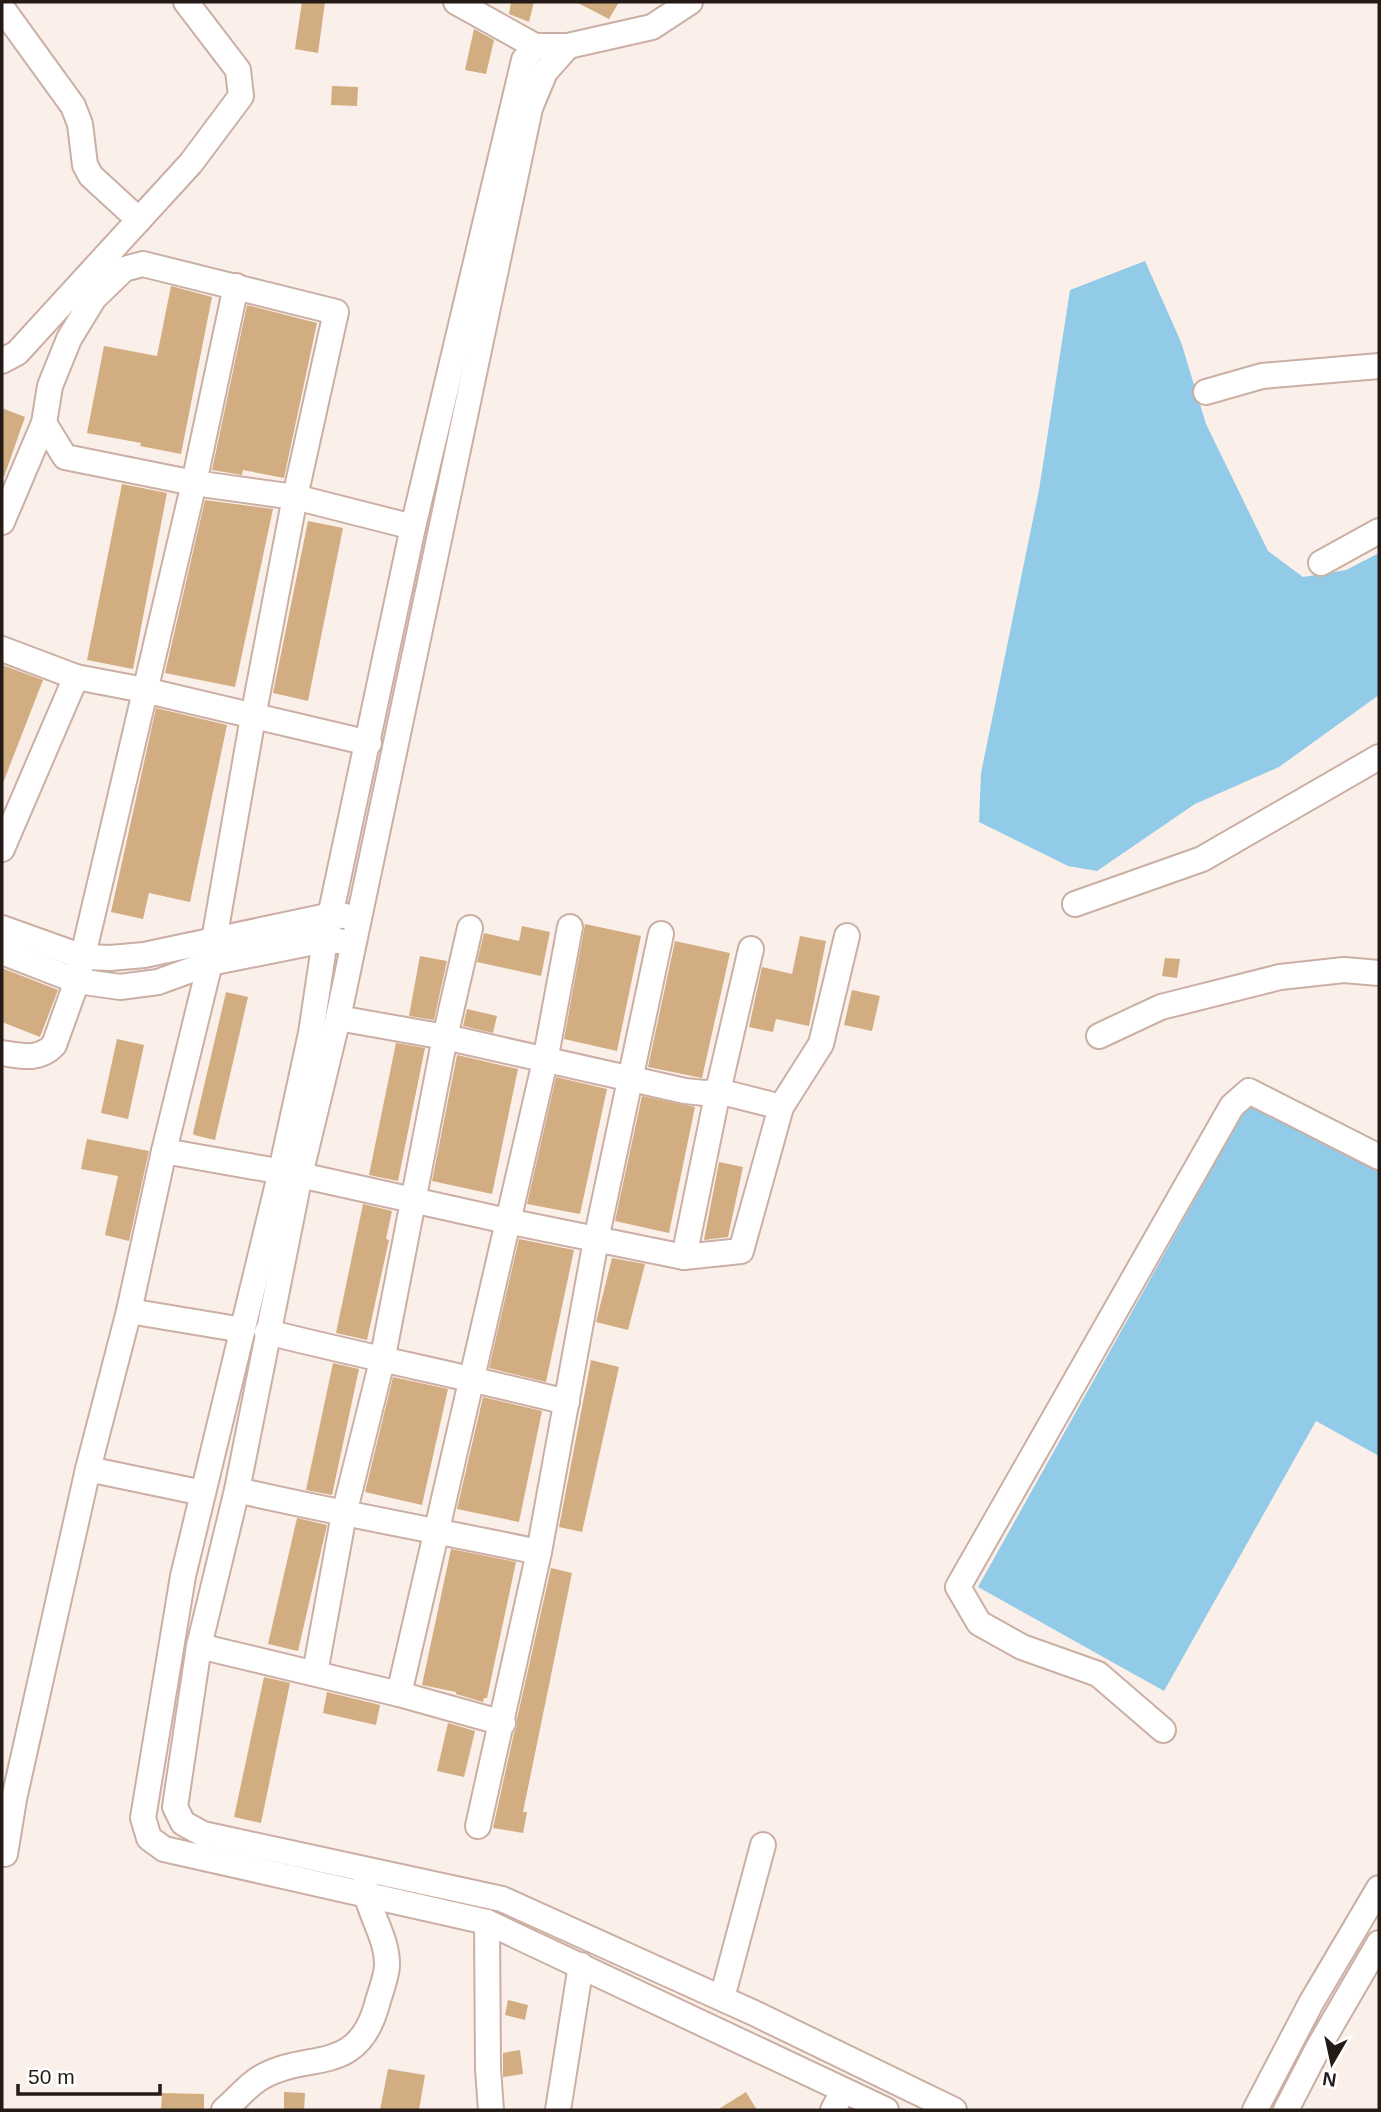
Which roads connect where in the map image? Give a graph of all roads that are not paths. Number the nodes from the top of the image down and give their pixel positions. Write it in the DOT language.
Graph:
graph roads {
  1 [pos="186,2"];
  2 [pos="456,2"];
  3 [pos="690,2"];
  4 [pos="2,8"];
  5 [pos="535,46"];
  6 [pos="568,46"];
  7 [pos="139,220"];
  8 [pos="236,286"];
  9 [pos="2,361"];
  10 [pos="1379,366"];
  11 [pos="1206,392"];
  12 [pos="44,423"];
  13 [pos="194,483"];
  14 [pos="295,497"];
  15 [pos="2,522"];
  16 [pos="413,527"];
  17 [pos="1379,531"];
  18 [pos="1321,563"];
  19 [pos="2,649"];
  20 [pos="76,677"];
  21 [pos="144,690"];
  22 [pos="253,717"];
  23 [pos="369,743"];
  24 [pos="1379,757"];
  25 [pos="2,849"];
  26 [pos="1075,904"];
  27 [pos="332,915"];
  28 [pos="359,917"];
  29 [pos="570,927"];
  30 [pos="2,928"];
  31 [pos="470,928"];
  32 [pos="661,934"];
  33 [pos="847,936"];
  34 [pos="325,940"];
  35 [pos="354,941"];
  36 [pos="751,949"];
  37 [pos="212,951"];
  38 [pos="2,952"];
  39 [pos="83,957"];
  40 [pos="1379,973"];
  41 [pos="76,981"];
  42 [pos="338,1018"];
  43 [pos="1099,1036"];
  44 [pos="444,1037"];
  45 [pos="2,1053"];
  46 [pos="545,1061"];
  47 [pos="631,1080"];
  48 [pos="718,1091"];
  49 [pos="781,1107"];
  50 [pos="164,1151"];
  51 [pos="1379,1157"];
  52 [pos="291,1173"];
  53 [pos="414,1199"];
  54 [pos="507,1221"];
  55 [pos="596,1240"];
  56 [pos="684,1257"];
  57 [pos="129,1311"];
  58 [pos="255,1331"];
  59 [pos="382,1361"];
  60 [pos="470,1378"];
  61 [pos="566,1402"];
  62 [pos="88,1469"];
  63 [pos="237,1490"];
  64 [pos="203,1493"];
  65 [pos="344,1514"];
  66 [pos="438,1531"];
  67 [pos="539,1552"];
  68 [pos="200,1646"];
  69 [pos="315,1673"];
  70 [pos="399,1694"];
  71 [pos="503,1723"];
  72 [pos="1163,1730"];
  73 [pos="8,1797"];
  74 [pos="478,1826"];
  75 [pos="764,1845"];
  76 [pos="5,1854"];
  77 [pos="365,1869"];
  78 [pos="1379,1888"];
  79 [pos="366,1895"];
  80 [pos="486,1922"];
  81 [pos="1379,1943"];
  82 [pos="581,1965"];
  83 [pos="1328,1976"];
  84 [pos="1353,1990"];
  85 [pos="722,1998"];
  86 [pos="838,2101"];
  87 [pos="225,2110"];
  88 [pos="491,2110"];
  89 [pos="558,2110"];
  90 [pos="886,2110"];
  91 [pos="954,2110"];
  92 [pos="1255,2110"];
  93 [pos="1286,2110"];
  1 -- 7 [label="street"];
  2 -- 5 [label="street"];
  3 -- 6 [label="street"];
  4 -- 7 [label="street"];
  5 -- 6 [label="street"];
  5 -- 16 [label="street"];
  6 -- 28 [label="street"];
  7 -- 9 [label="street"];
  8 -- 12 [label="street"];
  8 -- 13 [label="street"];
  8 -- 14 [label="street"];
  10 -- 11 [label="street"];
  12 -- 13 [label="street"];
  12 -- 15 [label="street"];
  13 -- 14 [label="street"];
  13 -- 21 [label="street"];
  14 -- 16 [label="street"];
  14 -- 22 [label="street"];
  16 -- 23 [label="street"];
  17 -- 18 [label="street"];
  19 -- 20 [label="street"];
  20 -- 21 [label="street"];
  20 -- 25 [label="street"];
  21 -- 22 [label="street"];
  21 -- 39 [label="street"];
  22 -- 23 [label="street"];
  22 -- 37 [label="street"];
  23 -- 27 [label="street"];
  24 -- 26 [label="street"];
  27 -- 28 [label="street"];
  27 -- 34 [label="street"];
  27 -- 37 [label="street"];
  28 -- 35 [label="street"];
  29 -- 46 [label="street"];
  30 -- 39 [label="street"];
  31 -- 44 [label="street"];
  32 -- 47 [label="street"];
  33 -- 49 [label="street"];
  34 -- 35 [label="street"];
  34 -- 37 [label="street"];
  34 -- 52 [label="street"];
  35 -- 42 [label="street"];
  36 -- 48 [label="street"];
  37 -- 39 [label="street"];
  37 -- 41 [label="street"];
  37 -- 50 [label="street"];
  38 -- 41 [label="street"];
  39 -- 41 [label="street"];
  40 -- 43 [label="street"];
  41 -- 45 [label="street"];
  42 -- 44 [label="street"];
  42 -- 52 [label="street"];
  44 -- 46 [label="street"];
  44 -- 53 [label="street"];
  46 -- 47 [label="street"];
  46 -- 54 [label="street"];
  47 -- 48 [label="street"];
  47 -- 55 [label="street"];
  48 -- 49 [label="street"];
  48 -- 56 [label="street"];
  49 -- 56 [label="street"];
  50 -- 52 [label="street"];
  50 -- 57 [label="street"];
  51 -- 72 [label="street"];
  52 -- 53 [label="street"];
  52 -- 58 [label="street"];
  53 -- 54 [label="street"];
  53 -- 59 [label="street"];
  54 -- 55 [label="street"];
  54 -- 60 [label="street"];
  55 -- 56 [label="street"];
  55 -- 61 [label="street"];
  57 -- 58 [label="street"];
  57 -- 62 [label="street"];
  58 -- 59 [label="street"];
  58 -- 63 [label="street"];
  58 -- 64 [label="street"];
  59 -- 60 [label="street"];
  59 -- 65 [label="street"];
  60 -- 61 [label="street"];
  60 -- 66 [label="street"];
  61 -- 67 [label="street"];
  62 -- 64 [label="street"];
  62 -- 73 [label="street"];
  63 -- 65 [label="street"];
  63 -- 68 [label="street"];
  64 -- 79 [label="street"];
  65 -- 66 [label="street"];
  65 -- 69 [label="street"];
  66 -- 67 [label="street"];
  66 -- 70 [label="street"];
  67 -- 71 [label="street"];
  68 -- 69 [label="street"];
  68 -- 77 [label="street"];
  69 -- 70 [label="street"];
  70 -- 71 [label="street"];
  71 -- 74 [label="street"];
  73 -- 76 [label="street"];
  75 -- 85 [label="street"];
  77 -- 79 [label="street"];
  77 -- 85 [label="street"];
  78 -- 83 [label="street"];
  79 -- 80 [label="street"];
  79 -- 87 [label="street"];
  80 -- 82 [label="street"];
  80 -- 88 [label="street"];
  81 -- 84 [label="street"];
  82 -- 86 [label="street"];
  82 -- 89 [label="street"];
  83 -- 84 [label="street"];
  83 -- 92 [label="street"];
  84 -- 93 [label="street"];
  85 -- 91 [label="street"];
  86 -- 90 [label="street"];
}
